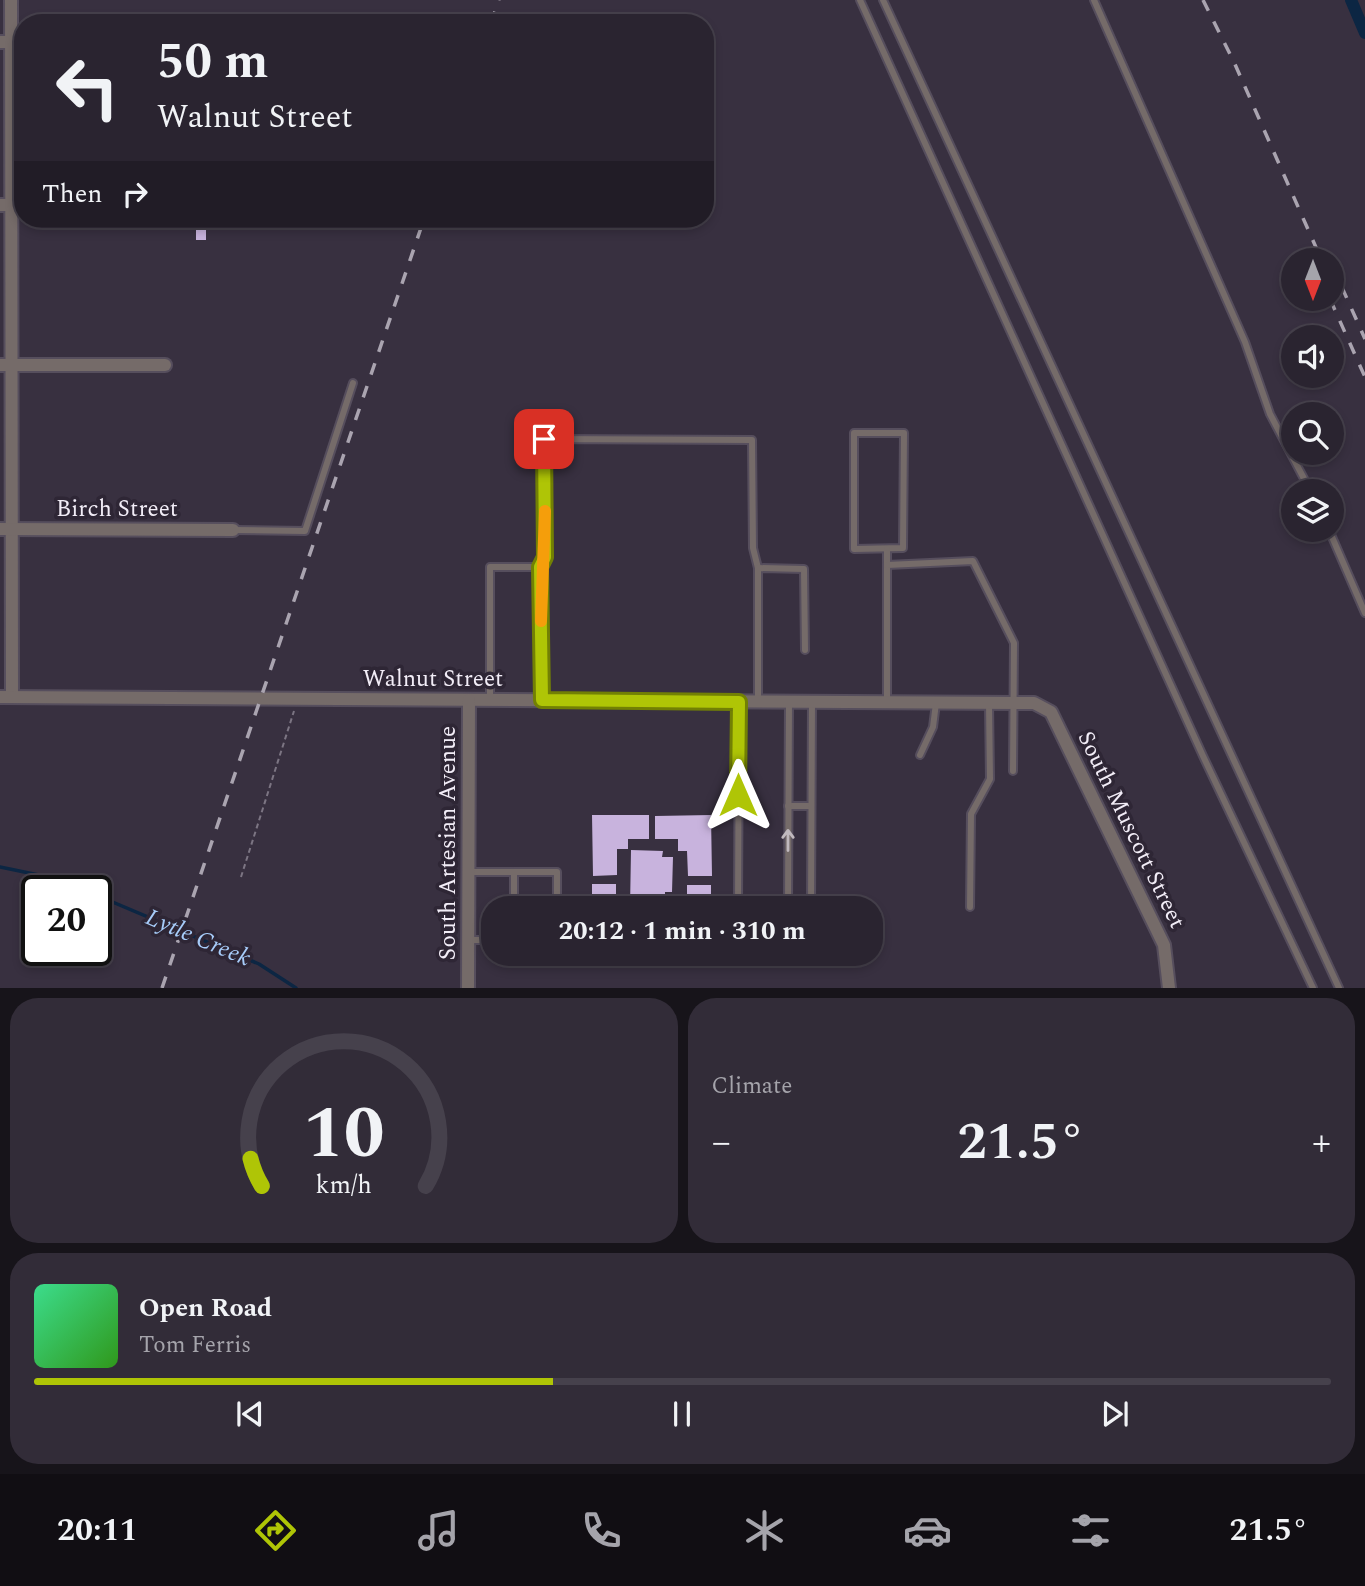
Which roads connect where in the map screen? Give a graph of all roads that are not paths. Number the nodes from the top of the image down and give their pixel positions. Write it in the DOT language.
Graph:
graph roads {
  1 [pos="11,0"];
  2 [pos="860,0"];
  3 [pos="883,0"];
  4 [pos="1094,0"];
  5 [pos="11,42"];
  6 [pos="11,205"];
  7 [pos="6,365"];
  8 [pos="165,365"];
  9 [pos="353,383"];
  10 [pos="1304,479"];
  11 [pos="7,530"];
  12 [pos="233,530"];
  13 [pos="1334,542"];
  14 [pos="887,549"];
  15 [pos="887,565"];
  16 [pos="540,567"];
  17 [pos="758,568"];
  18 [pos="1365,613"];
  19 [pos="805,650"];
  20 [pos="6,697"];
  21 [pos="469,700"];
  22 [pos="490,700"];
  23 [pos="542,700"];
  24 [pos="739,702"];
  25 [pos="758,702"];
  26 [pos="789,702"];
  27 [pos="812,702"];
  28 [pos="887,703"];
  29 [pos="936,703"];
  30 [pos="989,703"];
  31 [pos="1014,703"];
  32 [pos="1034,703"];
  33 [pos="920,755"];
  34 [pos="1013,771"];
  35 [pos="788,806"];
  36 [pos="811,806"];
  37 [pos="468,872"];
  38 [pos="514,872"];
  39 [pos="514,896"];
  40 [pos="557,896"];
  41 [pos="738,896"];
  42 [pos="788,896"];
  43 [pos="811,896"];
  44 [pos="970,907"];
  45 [pos="468,940"];
  46 [pos="481,940"];
  47 [pos="468,987"];
  48 [pos="1169,988"];
  49 [pos="1313,988"];
  50 [pos="1339,988"];
  1 -- 5 [label="street"];
  2 -- 49 [label="lane"];
  3 -- 50 [label="lane"];
  4 -- 10 [label="lane"];
  5 -- 6 [label="street"];
  6 -- 7 [label="street"];
  7 -- 8 [label="street"];
  7 -- 11 [label="street"];
  9 -- 12 [label="lane"];
  11 -- 12 [label="street, Birch Street"];
  11 -- 20 [label="street"];
  13 -- 18 [label="lane"];
  14 -- 14 [label="lane"];
  14 -- 15 [label="lane"];
  15 -- 28 [label="lane"];
  15 -- 31 [label="lane"];
  16 -- 17 [label="lane"];
  16 -- 22 [label="lane"];
  16 -- 23 [label="lane"];
  17 -- 19 [label="lane"];
  17 -- 25 [label="lane"];
  20 -- 21 [label="street, Walnut Street"];
  21 -- 22 [label="street, Walnut Street"];
  21 -- 37 [label="street, South Artesian Avenue"];
  22 -- 23 [label="street, Walnut Street"];
  23 -- 24 [label="street, Walnut Street"];
  24 -- 25 [label="street, Walnut Street"];
  24 -- 41 [label="lane"];
  25 -- 26 [label="street, Walnut Street"];
  26 -- 27 [label="street, Walnut Street"];
  26 -- 35 [label="lane"];
  27 -- 28 [label="street, Walnut Street"];
  27 -- 36 [label="lane"];
  28 -- 29 [label="street, Walnut Street"];
  29 -- 30 [label="street, Walnut Street"];
  29 -- 33 [label="lane"];
  30 -- 31 [label="street, Walnut Street"];
  30 -- 44 [label="lane"];
  31 -- 32 [label="street, Walnut Street"];
  31 -- 34 [label="lane"];
  32 -- 48 [label="street, South Muscott Street"];
  35 -- 36 [label="lane"];
  42 -- 35 [label="lane, one-way"];
  36 -- 43 [label="lane"];
  37 -- 38 [label="lane"];
  37 -- 45 [label="street, South Artesian Avenue"];
  38 -- 39 [label="lane"];
  38 -- 40 [label="lane"];
  45 -- 46 [label="lane"];
  45 -- 47 [label="street, South Artesian Avenue"];
}
